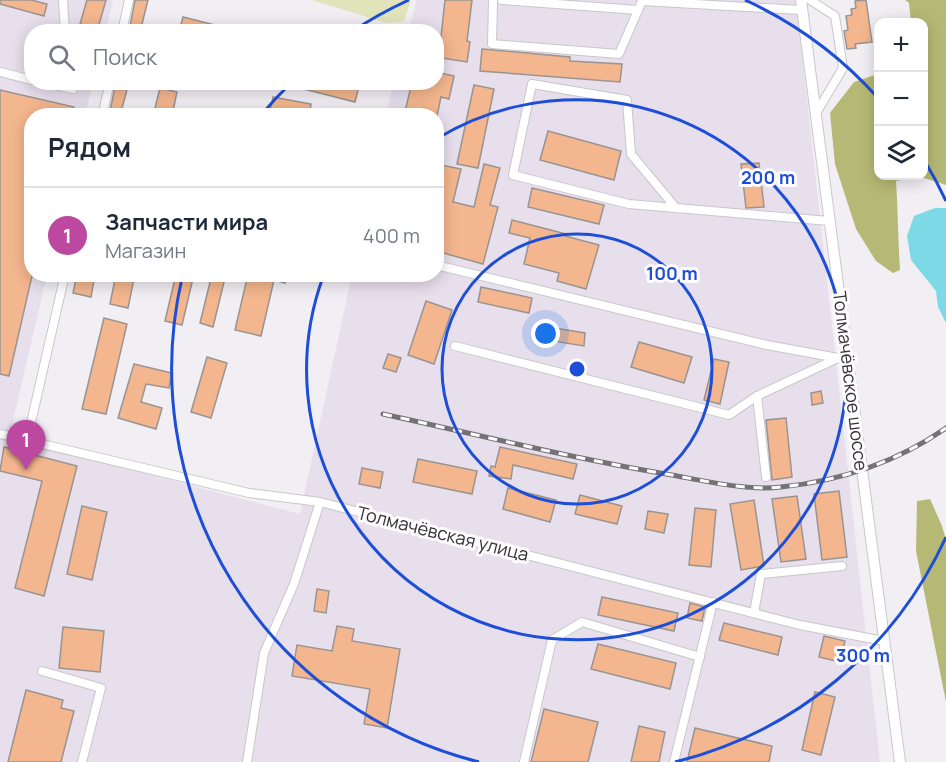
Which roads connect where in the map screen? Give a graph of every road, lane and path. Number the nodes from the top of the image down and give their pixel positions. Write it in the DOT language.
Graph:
graph roads {
  1 [pos="63,0"];
  2 [pos="129,0"];
  3 [pos="493,0"];
  4 [pos="502,0"];
  5 [pos="810,0"];
  6 [pos="801,5"];
  7 [pos="638,10"];
  8 [pos="64,24"];
  9 [pos="124,24"];
  10 [pos="0,72"];
  11 [pos="24,78"];
  12 [pos="108,90"];
  13 [pos="104,108"];
  14 [pos="815,116"];
  15 [pos="676,208"];
  16 [pos="829,221"];
  17 [pos="444,266"];
  18 [pos="63,282"];
  19 [pos="455,346"];
  20 [pos="844,359"];
  21 [pos="756,396"];
  22 [pos="0,434"];
  23 [pos="27,440"];
  24 [pos="765,477"];
  25 [pos="320,502"];
  26 [pos="842,566"];
  27 [pos="713,602"];
  28 [pos="754,613"];
  29 [pos="884,641"];
  30 [pos="700,657"];
  31 [pos="42,670"];
  32 [pos="82,762"];
  33 [pos="247,762"];
  34 [pos="524,762"];
  35 [pos="674,762"];
  36 [pos="900,762"];
  1 -- 8 [label="street"];
  2 -- 9 [label="street"];
  3 -- 7 [label="street"];
  4 -- 7 [label="street"];
  5 -- 14 [label="street"];
  6 -- 7 [label="street"];
  6 -- 14 [label="main road, Толмачёвское шоссе"];
  10 -- 11 [label="street"];
  12 -- 13 [label="street"];
  14 -- 16 [label="main road, Толмачёвское шоссе"];
  15 -- 15 [label="street"];
  15 -- 16 [label="street"];
  16 -- 20 [label="main road, Толмачёвское шоссе"];
  17 -- 20 [label="street"];
  18 -- 23 [label="street"];
  19 -- 21 [label="street"];
  20 -- 21 [label="street"];
  20 -- 29 [label="main road, Толмачёвское шоссе"];
  21 -- 24 [label="street"];
  22 -- 23 [label="street, Толмачёвская улица"];
  23 -- 25 [label="street, Толмачёвская улица"];
  25 -- 27 [label="street, Толмачёвская улица"];
  25 -- 33 [label="street"];
  26 -- 28 [label="street"];
  27 -- 28 [label="street, Толмачёвская улица"];
  27 -- 30 [label="street"];
  28 -- 29 [label="street, Толмачёвская улица"];
  29 -- 36 [label="main road, Толмачёвское шоссе"];
  30 -- 34 [label="street"];
  30 -- 35 [label="street"];
  31 -- 32 [label="street"];
}
